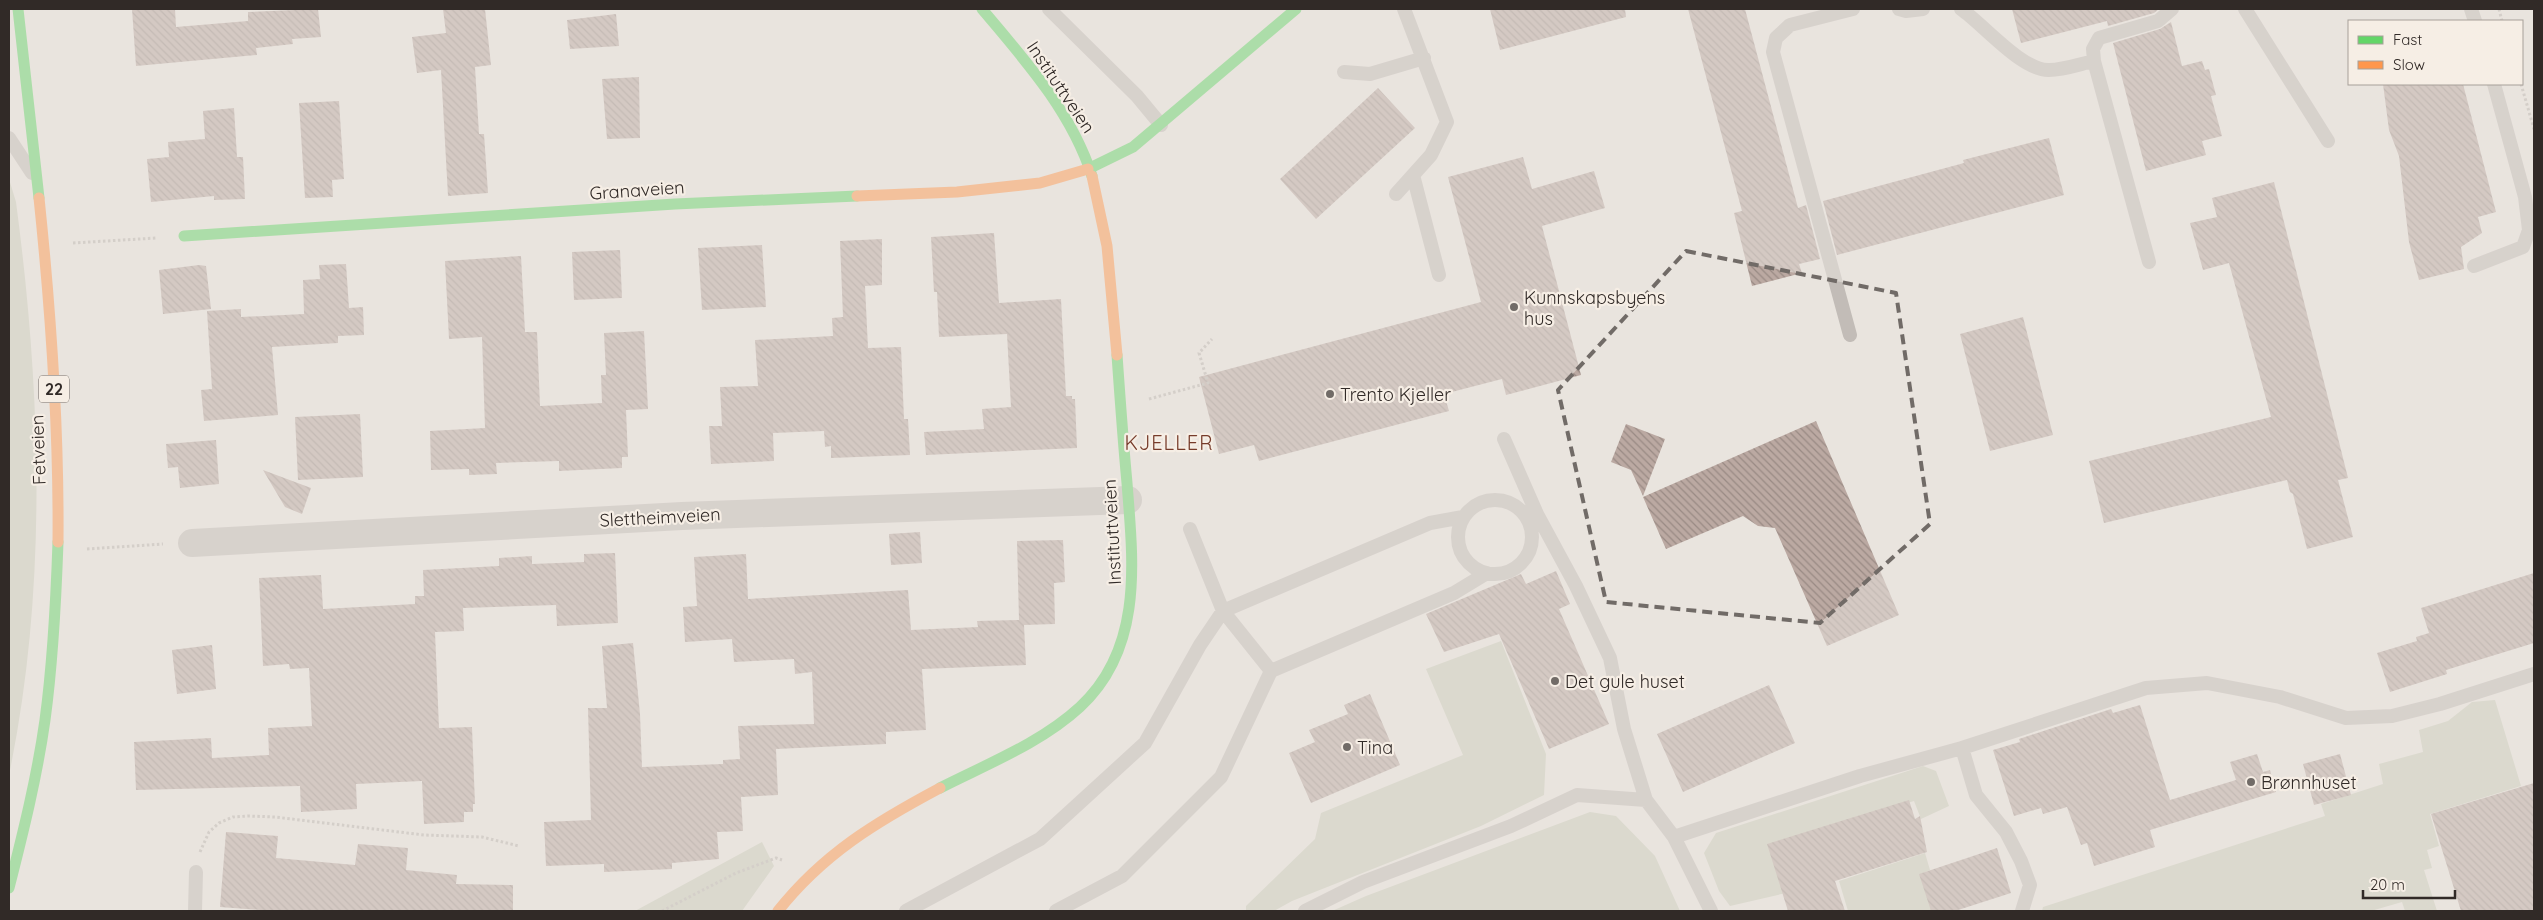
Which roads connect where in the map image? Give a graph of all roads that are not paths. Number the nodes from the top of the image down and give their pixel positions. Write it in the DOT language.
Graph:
graph roads {
  1 [pos="18,9"];
  2 [pos="982,9"];
  3 [pos="1049,9"];
  4 [pos="1296,9"];
  5 [pos="1404,9"];
  6 [pos="1853,9"];
  7 [pos="1899,9"];
  8 [pos="1923,9"];
  9 [pos="1961,9"];
  10 [pos="2172,9"];
  11 [pos="2245,9"];
  12 [pos="1825,12"];
  13 [pos="1424,58"];
  14 [pos="2094,61"];
  15 [pos="1344,72"];
  16 [pos="2494,85"];
  17 [pos="1161,125"];
  18 [pos="9,138"];
  19 [pos="2328,141"];
  20 [pos="1090,168"];
  21 [pos="1414,175"];
  22 [pos="37,179"];
  23 [pos="1396,194"];
  24 [pos="184,236"];
  25 [pos="2149,262"];
  26 [pos="2474,266"];
  27 [pos="1440,275"];
  28 [pos="1850,335"];
  29 [pos="1504,440"];
  30 [pos="1128,500"];
  31 [pos="1463,517"];
  32 [pos="1532,517"];
  33 [pos="1190,529"];
  34 [pos="192,543"];
  35 [pos="1487,573"];
  36 [pos="1223,611"];
  37 [pos="1271,671"];
  38 [pos="2534,674"];
  39 [pos="1962,748"];
  40 [pos="1646,800"];
  41 [pos="1674,837"];
  42 [pos="196,872"];
  43 [pos="9,888"];
  44 [pos="195,911"];
  45 [pos="778,911"];
  46 [pos="906,911"];
  47 [pos="1056,911"];
  48 [pos="1305,911"];
  49 [pos="1711,911"];
  50 [pos="2022,911"];
  1 -- 22 [label="main road, Fetveien / 22"];
  2 -- 20 [label="main road, Instituttveien"];
  3 -- 17 [label="lane"];
  4 -- 17 [label="main road, Granaveien"];
  5 -- 13 [label="lane"];
  6 -- 12 [label="lane"];
  7 -- 8 [label="lane"];
  9 -- 14 [label="lane"];
  10 -- 14 [label="lane"];
  11 -- 19 [label="lane"];
  12 -- 28 [label="lane"];
  13 -- 15 [label="lane"];
  13 -- 21 [label="lane"];
  14 -- 25 [label="lane"];
  16 -- 26 [label="lane"];
  17 -- 20 [label="main road, Granaveien"];
  18 -- 22 [label="lane"];
  20 -- 24 [label="main road, Granaveien"];
  20 -- 30 [label="main road, Instituttveien"];
  21 -- 23 [label="lane"];
  21 -- 27 [label="lane"];
  22 -- 43 [label="main road, Fetveien / 22"];
  29 -- 32 [label="lane"];
  30 -- 34 [label="street, Slettheimveien"];
  30 -- 45 [label="main road, Instituttveien"];
  31 -- 32 [label="lane"];
  31 -- 35 [label="lane"];
  31 -- 36 [label="lane"];
  32 -- 35 [label="lane"];
  32 -- 40 [label="lane"];
  33 -- 36 [label="lane"];
  35 -- 37 [label="lane"];
  36 -- 37 [label="lane"];
  36 -- 46 [label="lane"];
  37 -- 47 [label="lane"];
  38 -- 39 [label="lane"];
  39 -- 41 [label="lane"];
  39 -- 50 [label="lane"];
  40 -- 41 [label="lane"];
  40 -- 48 [label="lane"];
  41 -- 49 [label="lane"];
  42 -- 44 [label="lane"];
}
